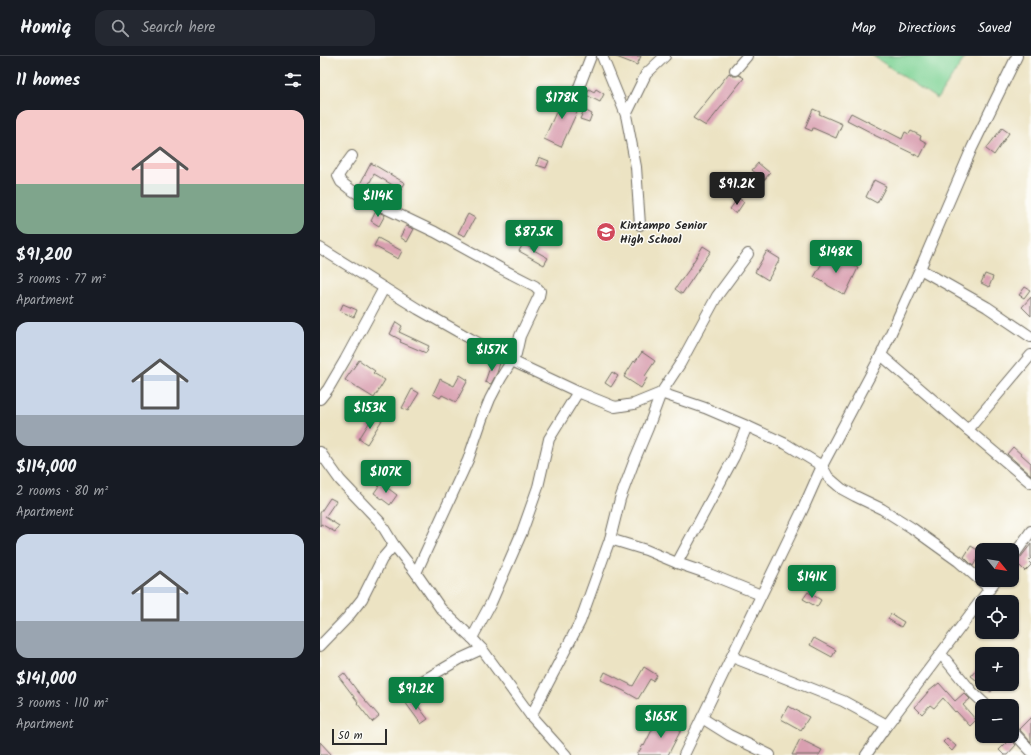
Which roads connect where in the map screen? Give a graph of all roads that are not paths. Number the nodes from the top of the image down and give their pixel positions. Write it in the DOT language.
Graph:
graph roads {
  1 [pos="591,56"];
  2 [pos="602,56"];
  3 [pos="665,56"];
  4 [pos="748,56"];
  5 [pos="1016,56"];
  6 [pos="735,70"];
  7 [pos="579,87"];
  8 [pos="626,115"];
  9 [pos="352,156"];
  10 [pos="640,225"];
  11 [pos="320,248"];
  12 [pos="748,254"];
  13 [pos="920,269"];
  14 [pos="384,288"];
  15 [pos="1031,337"];
  16 [pos="881,355"];
  17 [pos="1031,355"];
  18 [pos="512,361"];
  19 [pos="578,392"];
  20 [pos="662,393"];
  21 [pos="320,399"];
  22 [pos="747,426"];
  23 [pos="968,430"];
  24 [pos="320,452"];
  25 [pos="822,466"];
  26 [pos="1031,483"];
  27 [pos="1031,531"];
  28 [pos="610,539"];
  29 [pos="394,544"];
  30 [pos="1019,548"];
  31 [pos="677,562"];
  32 [pos="416,573"];
  33 [pos="990,589"];
  34 [pos="761,596"];
  35 [pos="472,638"];
  36 [pos="320,646"];
  37 [pos="482,649"];
  38 [pos="941,654"];
  39 [pos="732,657"];
  40 [pos="407,690"];
  41 [pos="979,699"];
  42 [pos="531,716"];
  43 [pos="702,718"];
  44 [pos="887,726"];
  45 [pos="1019,738"];
  46 [pos="1031,751"];
  47 [pos="566,755"];
  48 [pos="684,755"];
  49 [pos="770,755"];
  50 [pos="866,755"];
  1 -- 7 [label="street"];
  2 -- 8 [label="street"];
  3 -- 8 [label="street"];
  4 -- 6 [label="street"];
  5 -- 13 [label="street"];
  8 -- 10 [label="street"];
  9 -- 18 [label="street"];
  11 -- 14 [label="street"];
  12 -- 20 [label="street"];
  13 -- 15 [label="street"];
  13 -- 16 [label="street"];
  14 -- 18 [label="street"];
  14 -- 21 [label="street"];
  16 -- 23 [label="street"];
  16 -- 25 [label="street"];
  17 -- 23 [label="street"];
  18 -- 19 [label="street"];
  18 -- 32 [label="street"];
  19 -- 20 [label="street"];
  19 -- 35 [label="street"];
  20 -- 22 [label="street"];
  20 -- 28 [label="street"];
  22 -- 25 [label="street"];
  22 -- 31 [label="street"];
  23 -- 26 [label="street"];
  24 -- 29 [label="street"];
  25 -- 33 [label="street"];
  25 -- 34 [label="street"];
  27 -- 30 [label="street"];
  28 -- 31 [label="street"];
  28 -- 42 [label="street"];
  29 -- 32 [label="street"];
  29 -- 36 [label="street"];
  31 -- 34 [label="street"];
  32 -- 35 [label="street"];
  33 -- 38 [label="street"];
  34 -- 39 [label="street"];
  35 -- 37 [label="street"];
  37 -- 40 [label="street"];
  37 -- 42 [label="street"];
  38 -- 41 [label="street"];
  38 -- 44 [label="street"];
  39 -- 43 [label="street"];
  39 -- 44 [label="street"];
  42 -- 47 [label="street"];
  43 -- 48 [label="street"];
  43 -- 49 [label="street"];
  44 -- 50 [label="street"];
  45 -- 46 [label="street"];
}
